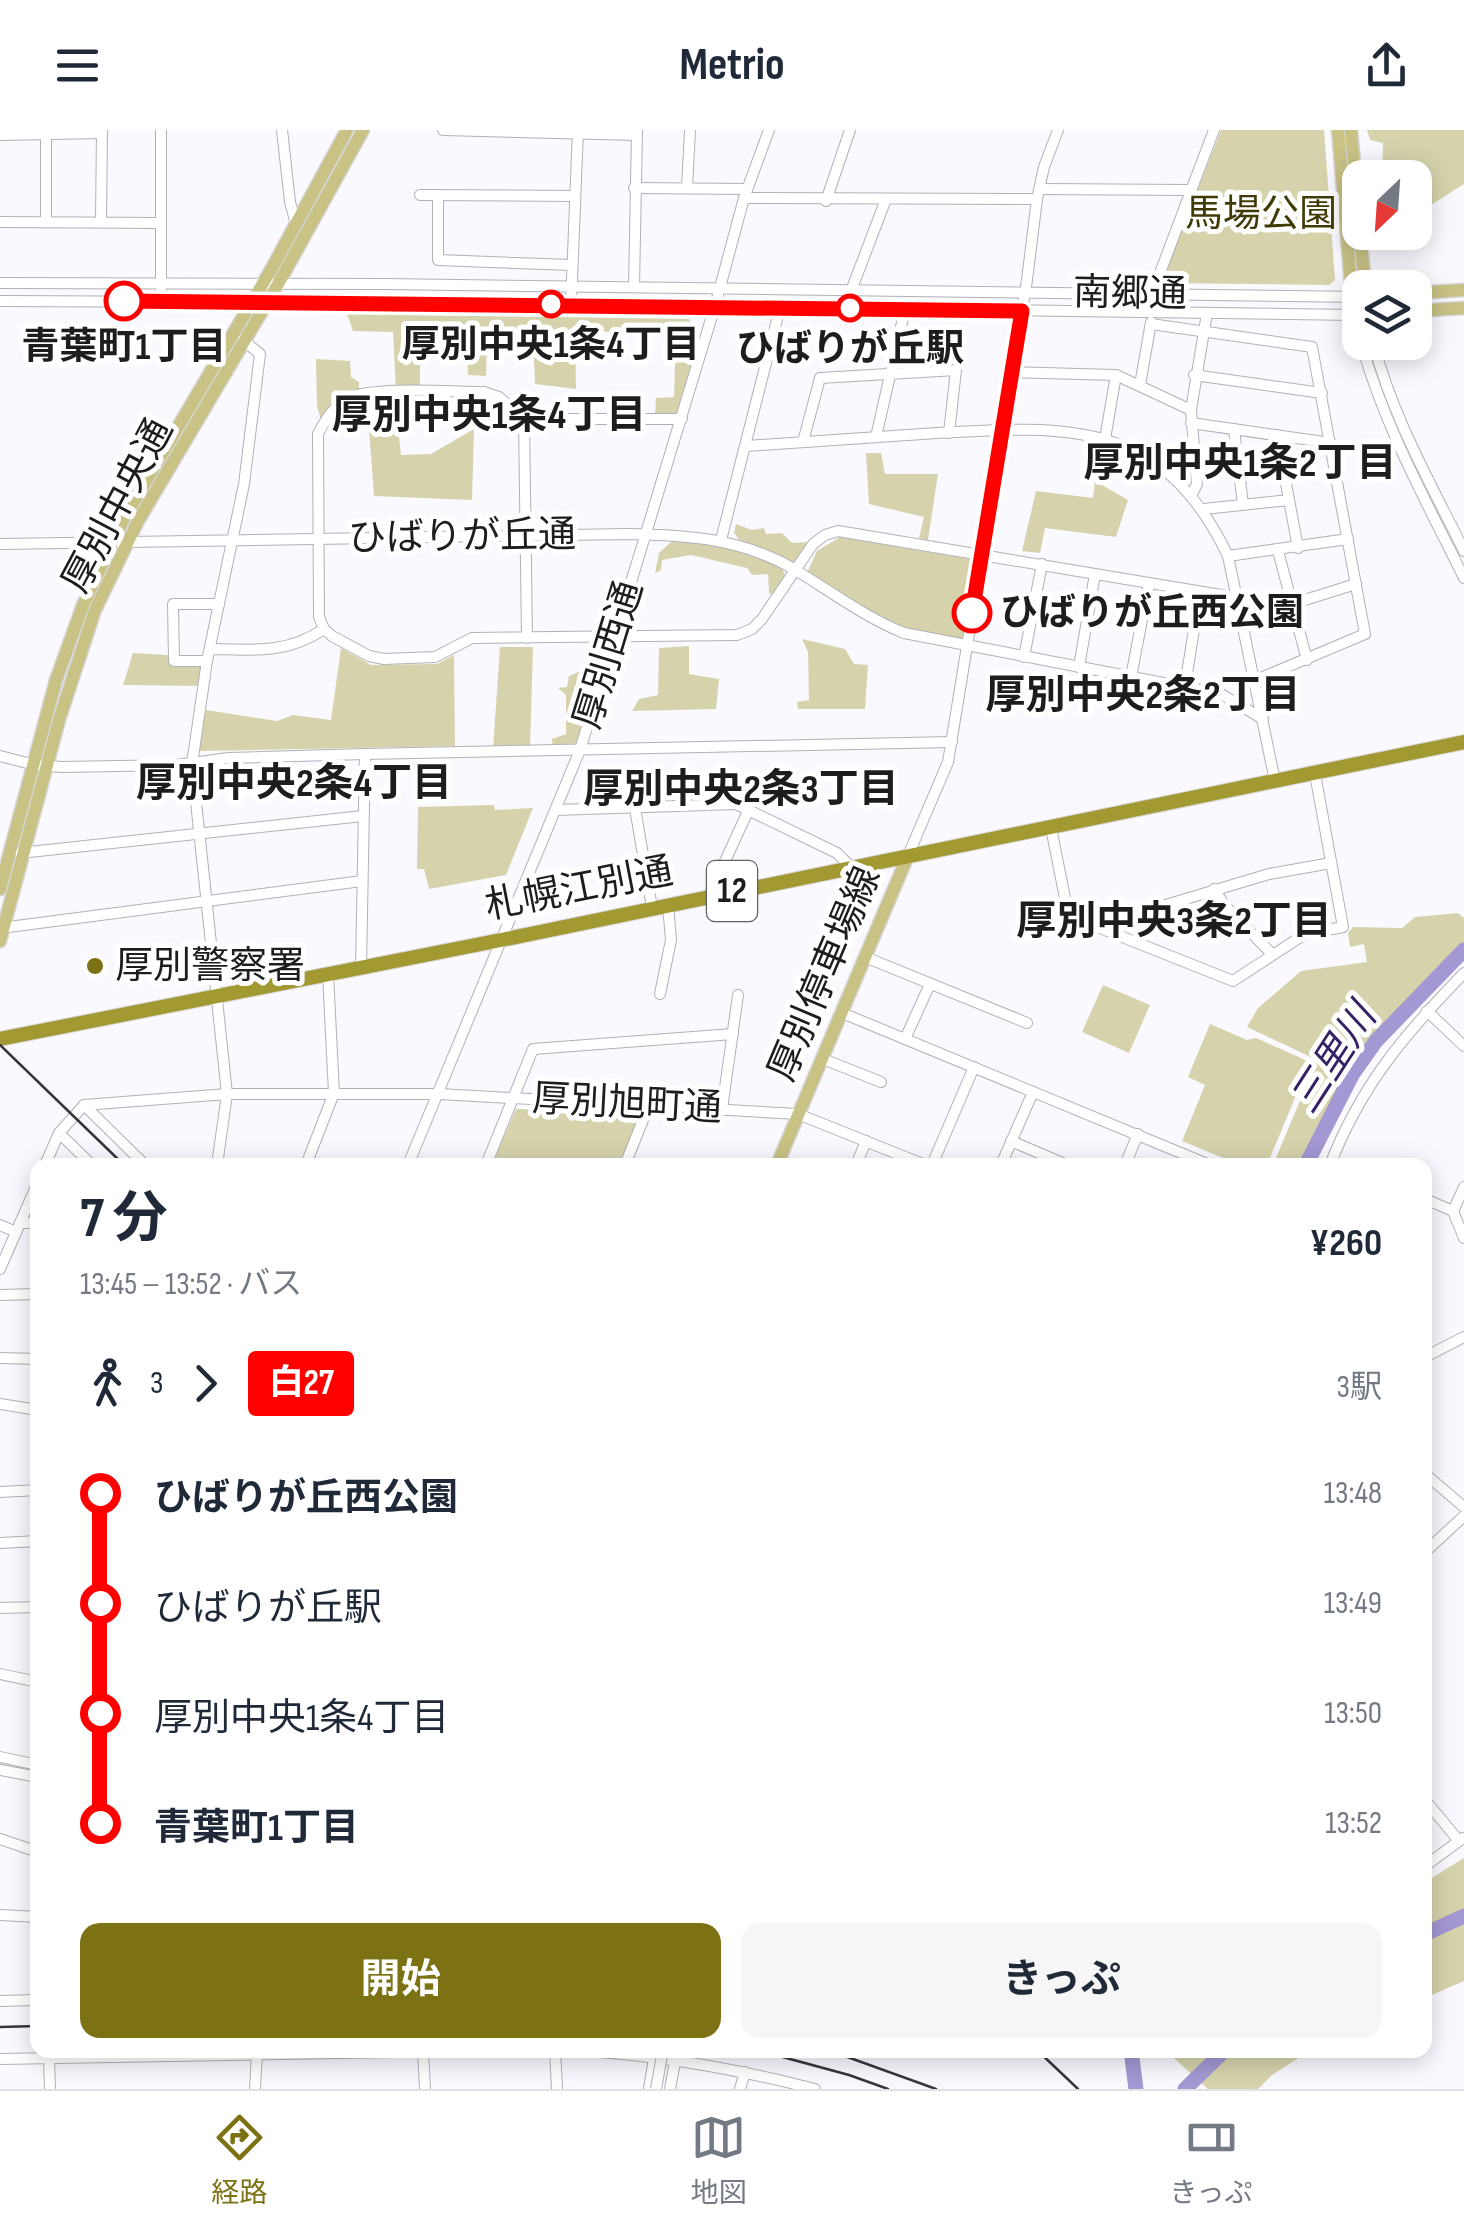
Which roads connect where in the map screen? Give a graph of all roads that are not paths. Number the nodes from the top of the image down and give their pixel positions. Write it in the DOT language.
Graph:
graph roads {
  1 [pos="161,130"];
  2 [pos="282,130"];
  3 [pos="347,130"];
  4 [pos="363,130"];
  5 [pos="443,130"];
  6 [pos="690,130"];
  7 [pos="769,130"];
  8 [pos="850,130"];
  9 [pos="1058,130"];
  10 [pos="1214,130"];
  11 [pos="1338,130"];
  12 [pos="1350,130"];
  13 [pos="578,131"];
  14 [pos="102,132"];
  15 [pos="637,133"];
  16 [pos="46,134"];
  17 [pos="0,135"];
  18 [pos="634,188"];
  19 [pos="686,188"];
  20 [pos="1190,190"];
  21 [pos="746,194"];
  22 [pos="1038,194"];
  23 [pos="420,195"];
  24 [pos="438,195"];
  25 [pos="575,196"];
  26 [pos="886,199"];
  27 [pos="826,201"];
  28 [pos="0,222"];
  29 [pos="46,222"];
  30 [pos="101,222"];
  31 [pos="160,222"];
  32 [pos="296,224"];
  33 [pos="571,265"];
  34 [pos="1353,270"];
  35 [pos="1363,270"];
  36 [pos="160,282"];
  37 [pos="0,283"];
  38 [pos="262,284"];
  39 [pos="278,284"];
  40 [pos="571,286"];
  41 [pos="634,287"];
  42 [pos="720,290"];
  43 [pos="1464,290"];
  44 [pos="851,291"];
  45 [pos="1432,292"];
  46 [pos="1024,293"];
  47 [pos="1152,294"];
  48 [pos="1342,297"];
  49 [pos="161,300"];
  50 [pos="0,301"];
  51 [pos="252,302"];
  52 [pos="267,302"];
  53 [pos="571,304"];
  54 [pos="715,306"];
  55 [pos="780,308"];
  56 [pos="1464,308"];
  57 [pos="905,309"];
  58 [pos="1432,310"];
  59 [pos="1022,311"];
  60 [pos="1207,313"];
  61 [pos="1342,315"];
  62 [pos="1151,318"];
  63 [pos="1203,330"];
  64 [pos="243,340"];
  65 [pos="1367,360"];
  66 [pos="1378,360"];
  67 [pos="1010,372"];
  68 [pos="890,375"];
  69 [pos="1116,375"];
  70 [pos="1194,375"];
  71 [pos="1140,384"];
  72 [pos="1322,392"];
  73 [pos="1191,410"];
  74 [pos="682,419"];
  75 [pos="524,420"];
  76 [pos="1192,423"];
  77 [pos="1002,428"];
  78 [pos="1234,429"];
  79 [pos="948,432"];
  80 [pos="1277,435"];
  81 [pos="876,437"];
  82 [pos="1105,438"];
  83 [pos="803,442"];
  84 [pos="1331,442"];
  85 [pos="746,446"];
  86 [pos="1192,494"];
  87 [pos="1288,500"];
  88 [pos="1243,505"];
  89 [pos="1204,510"];
  90 [pos="647,534"];
  91 [pos="526,536"];
  92 [pos="318,539"];
  93 [pos="1348,539"];
  94 [pos="1456,539"];
  95 [pos="234,540"];
  96 [pos="721,540"];
  97 [pos="127,543"];
  98 [pos="0,544"];
  99 [pos="112,544"];
  100 [pos="1298,548"];
  101 [pos="1278,551"];
  102 [pos="1464,551"];
  103 [pos="982,554"];
  104 [pos="1228,556"];
  105 [pos="1042,564"];
  106 [pos="796,570"];
  107 [pos="1095,574"];
  108 [pos="1464,578"];
  109 [pos="1150,583"];
  110 [pos="1356,584"];
  111 [pos="1200,592"];
  112 [pos="1239,598"];
  113 [pos="219,604"];
  114 [pos="1292,604"];
  115 [pos="324,629"];
  116 [pos="615,636"];
  117 [pos="526,638"];
  118 [pos="966,647"];
  119 [pos="209,655"];
  120 [pos="1024,657"];
  121 [pos="1306,660"];
  122 [pos="1080,667"];
  123 [pos="1131,676"];
  124 [pos="1256,680"];
  125 [pos="1185,686"];
  126 [pos="1263,719"];
  127 [pos="952,742"];
  128 [pos="1464,742"];
  129 [pos="580,750"];
  130 [pos="365,754"];
  131 [pos="0,756"];
  132 [pos="192,764"];
  133 [pos="40,766"];
  134 [pos="1314,774"];
  135 [pos="1275,781"];
  136 [pos="635,808"];
  137 [pos="749,809"];
  138 [pos="555,810"];
  139 [pos="364,816"];
  140 [pos="1050,828"];
  141 [pos="200,834"];
  142 [pos="16,853"];
  143 [pos="907,858"];
  144 [pos="1331,863"];
  145 [pos="852,869"];
  146 [pos="362,880"];
  147 [pos="0,889"];
  148 [pos="1214,890"];
  149 [pos="710,896"];
  150 [pos="206,901"];
  151 [pos="668,905"];
  152 [pos="652,908"];
  153 [pos="1095,926"];
  154 [pos="1,932"];
  155 [pos="502,940"];
  156 [pos="1272,954"];
  157 [pos="865,957"];
  158 [pos="360,966"];
  159 [pos="1464,973"];
  160 [pos="328,974"];
  161 [pos="930,984"];
  162 [pos="660,994"];
  163 [pos="738,995"];
  164 [pos="217,996"];
  165 [pos="1427,1011"];
  166 [pos="842,1012"];
  167 [pos="1027,1023"];
  168 [pos="733,1034"];
  169 [pos="0,1039"];
  170 [pos="905,1039"];
  171 [pos="1464,1046"];
  172 [pos="822,1058"];
  173 [pos="974,1067"];
  174 [pos="880,1082"];
  175 [pos="1033,1092"];
  176 [pos="334,1093"];
  177 [pos="227,1094"];
  178 [pos="439,1094"];
  179 [pos="513,1098"];
  180 [pos="84,1105"];
  181 [pos="650,1106"];
  182 [pos="722,1110"];
  183 [pos="798,1114"];
  184 [pos="59,1133"];
  185 [pos="1138,1134"];
  186 [pos="866,1141"];
  187 [pos="1012,1141"];
  188 [pos="48,1158"];
  189 [pos="85,1158"];
  190 [pos="137,1158"];
  191 [pos="218,1158"];
  192 [pos="309,1158"];
  193 [pos="411,1158"];
  194 [pos="489,1158"];
  195 [pos="628,1158"];
  196 [pos="780,1158"];
  197 [pos="859,1158"];
  198 [pos="911,1158"];
  199 [pos="932,1158"];
  200 [pos="1004,1158"];
  201 [pos="1051,1158"];
  202 [pos="1128,1158"];
  203 [pos="1194,1158"];
  204 [pos="1337,1158"];
  205 [pos="1464,1187"];
  206 [pos="30,1200"];
  207 [pos="1432,1203"];
  208 [pos="1453,1211"];
  209 [pos="0,1225"];
  210 [pos="30,1225"];
  211 [pos="18,1227"];
  212 [pos="1464,1238"];
  213 [pos="0,1268"];
  214 [pos="30,1294"];
  215 [pos="0,1295"];
  216 [pos="1464,1338"];
  217 [pos="1432,1354"];
  218 [pos="0,1358"];
  219 [pos="30,1359"];
  220 [pos="0,1404"];
  221 [pos="30,1409"];
  222 [pos="1432,1480"];
  223 [pos="30,1490"];
  224 [pos="0,1492"];
  225 [pos="1464,1507"];
  226 [pos="1464,1516"];
  227 [pos="30,1541"];
  228 [pos="0,1543"];
  229 [pos="1432,1546"];
  230 [pos="30,1606"];
  231 [pos="0,1608"];
  232 [pos="0,1674"];
  233 [pos="30,1680"];
  234 [pos="0,1757"];
  235 [pos="30,1763"];
  236 [pos="0,1770"];
  237 [pos="30,1776"];
  238 [pos="1432,1808"];
  239 [pos="0,1840"];
  240 [pos="1461,1840"];
  241 [pos="30,1849"];
  242 [pos="1432,1861"];
  243 [pos="0,1916"];
  244 [pos="30,1917"];
  245 [pos="30,2000"];
  246 [pos="0,2001"];
  247 [pos="49,2058"];
  248 [pos="257,2058"];
  249 [pos="423,2058"];
  250 [pos="555,2058"];
  251 [pos="658,2058"];
  252 [pos="659,2058"];
  253 [pos="666,2058"];
  254 [pos="0,2059"];
  255 [pos="674,2062"];
  256 [pos="745,2072"];
  257 [pos="50,2089"];
  258 [pos="255,2089"];
  259 [pos="425,2089"];
  260 [pos="556,2089"];
  261 [pos="648,2089"];
  262 [pos="656,2089"];
  263 [pos="670,2089"];
  264 [pos="740,2089"];
  265 [pos="815,2089"];
  1 -- 31 [label="street"];
  2 -- 32 [label="street"];
  3 -- 32 [label="main road, 厚別中央通"];
  4 -- 39 [label="main road, 厚別中央通"];
  5 -- 13 [label="street"];
  6 -- 19 [label="street"];
  7 -- 21 [label="street, 厚別西通"];
  8 -- 27 [label="street"];
  9 -- 22 [label="street"];
  10 -- 20 [label="street"];
  11 -- 34 [label="main road"];
  12 -- 35 [label="main road"];
  13 -- 15 [label="street"];
  13 -- 25 [label="street"];
  14 -- 16 [label="street"];
  14 -- 30 [label="street"];
  15 -- 18 [label="street"];
  16 -- 17 [label="street"];
  16 -- 29 [label="street"];
  18 -- 19 [label="street"];
  18 -- 41 [label="street"];
  19 -- 21 [label="street"];
  20 -- 22 [label="street"];
  20 -- 47 [label="street"];
  21 -- 27 [label="street"];
  21 -- 42 [label="street, 厚別西通"];
  22 -- 26 [label="street"];
  22 -- 46 [label="street"];
  23 -- 24 [label="street"];
  24 -- 25 [label="street"];
  24 -- 33 [label="street"];
  25 -- 33 [label="street"];
  26 -- 27 [label="street"];
  26 -- 44 [label="street"];
  28 -- 29 [label="street"];
  29 -- 30 [label="street"];
  30 -- 31 [label="street"];
  31 -- 36 [label="street"];
  32 -- 38 [label="main road, 厚別中央通"];
  33 -- 40 [label="street"];
  36 -- 37 [label="street, 南郷通"];
  36 -- 38 [label="street, 南郷通"];
  36 -- 49 [label="street"];
  38 -- 39 [label="street, 南郷通"];
  38 -- 51 [label="main road, 厚別中央通"];
  39 -- 40 [label="street, 南郷通"];
  39 -- 52 [label="main road, 厚別中央通"];
  40 -- 41 [label="street, 南郷通"];
  40 -- 53 [label="street"];
  41 -- 42 [label="street, 南郷通"];
  42 -- 44 [label="street, 南郷通"];
  42 -- 54 [label="street, 厚別西通"];
  43 -- 45 [label="main road"];
  44 -- 46 [label="street, 南郷通"];
  46 -- 47 [label="street, 南郷通"];
  46 -- 59 [label="street"];
  47 -- 48 [label="street, 南郷通"];
  49 -- 50 [label="street, 南郷通"];
  49 -- 51 [label="street, 南郷通"];
  51 -- 52 [label="street, 南郷通"];
  51 -- 99 [label="main road, 厚別中央通"];
  52 -- 53 [label="street, 南郷通"];
  52 -- 64 [label="main road, 厚別中央通"];
  53 -- 54 [label="street, 南郷通"];
  54 -- 55 [label="street, 南郷通"];
  54 -- 74 [label="street, 厚別西通"];
  55 -- 57 [label="street, 南郷通"];
  55 -- 85 [label="street"];
  56 -- 58 [label="main road"];
  57 -- 59 [label="street, 南郷通"];
  57 -- 68 [label="street"];
  59 -- 62 [label="street, 南郷通"];
  59 -- 67 [label="street"];
  60 -- 61 [label="street, 南郷通"];
  60 -- 62 [label="street, 南郷通"];
  60 -- 63 [label="street"];
  62 -- 63 [label="street"];
  62 -- 71 [label="street"];
  63 -- 70 [label="street"];
  63 -- 72 [label="street"];
  64 -- 95 [label="street"];
  64 -- 97 [label="main road, 厚別中央通"];
  65 -- 94 [label="street"];
  66 -- 94 [label="street"];
  67 -- 69 [label="street"];
  67 -- 77 [label="street"];
  68 -- 79 [label="street"];
  68 -- 81 [label="street"];
  68 -- 83 [label="street"];
  69 -- 71 [label="street"];
  69 -- 82 [label="street"];
  70 -- 72 [label="street"];
  70 -- 73 [label="street"];
  71 -- 73 [label="street"];
  72 -- 84 [label="street"];
  73 -- 76 [label="street"];
  74 -- 75 [label="street"];
  74 -- 90 [label="street, 厚別西通"];
  75 -- 91 [label="street"];
  75 -- 92 [label="street"];
  76 -- 78 [label="street"];
  76 -- 86 [label="street"];
  77 -- 79 [label="street"];
  77 -- 82 [label="street"];
  77 -- 103 [label="street"];
  78 -- 80 [label="street"];
  78 -- 88 [label="street"];
  79 -- 81 [label="street"];
  80 -- 84 [label="street"];
  80 -- 87 [label="street"];
  81 -- 83 [label="street"];
  82 -- 86 [label="street"];
  83 -- 85 [label="street"];
  84 -- 93 [label="street"];
  85 -- 96 [label="street"];
  86 -- 89 [label="street"];
  87 -- 88 [label="street"];
  87 -- 100 [label="street"];
  88 -- 89 [label="street"];
  89 -- 104 [label="street"];
  90 -- 91 [label="street, ひばりが丘通"];
  90 -- 96 [label="street, ひばりが丘通"];
  90 -- 116 [label="street, 厚別西通"];
  91 -- 92 [label="street, ひばりが丘通"];
  91 -- 117 [label="street"];
  92 -- 95 [label="street, ひばりが丘通"];
  92 -- 115 [label="street"];
  93 -- 100 [label="street"];
  93 -- 110 [label="street"];
  94 -- 102 [label="street"];
  94 -- 108 [label="street"];
  95 -- 97 [label="street, ひばりが丘通"];
  95 -- 113 [label="street"];
  96 -- 106 [label="street, ひばりが丘通"];
  97 -- 99 [label="street, ひばりが丘通"];
  97 -- 133 [label="main road, 厚別中央通"];
  98 -- 99 [label="street, ひばりが丘通"];
  99 -- 133 [label="main road, 厚別中央通"];
  100 -- 101 [label="street"];
  101 -- 104 [label="street"];
  101 -- 114 [label="street"];
  103 -- 105 [label="street"];
  103 -- 106 [label="street"];
  103 -- 118 [label="street"];
  104 -- 112 [label="street"];
  105 -- 107 [label="street"];
  105 -- 120 [label="street"];
  106 -- 116 [label="street"];
  106 -- 118 [label="street, ひばりが丘通"];
  107 -- 109 [label="street"];
  107 -- 122 [label="street"];
  109 -- 111 [label="street"];
  109 -- 123 [label="street"];
  110 -- 114 [label="street"];
  110 -- 121 [label="street"];
  111 -- 112 [label="street"];
  111 -- 125 [label="street"];
  112 -- 124 [label="street"];
  113 -- 119 [label="street"];
  113 -- 119 [label="street"];
  114 -- 121 [label="street"];
  115 -- 117 [label="street"];
  115 -- 119 [label="street"];
  116 -- 117 [label="street"];
  116 -- 129 [label="street, 厚別西通"];
  118 -- 120 [label="street, ひばりが丘通"];
  118 -- 127 [label="street"];
  119 -- 132 [label="street"];
  120 -- 122 [label="street, ひばりが丘通"];
  121 -- 124 [label="street"];
  122 -- 123 [label="street, ひばりが丘通"];
  123 -- 125 [label="street, ひばりが丘通"];
  124 -- 126 [label="street"];
  125 -- 126 [label="street, ひばりが丘通"];
  126 -- 135 [label="street"];
  127 -- 129 [label="street"];
  127 -- 143 [label="street"];
  128 -- 134 [label="highway, 札幌江別通 / 12"];
  129 -- 130 [label="street"];
  129 -- 138 [label="street, 厚別西通"];
  130 -- 132 [label="street"];
  130 -- 139 [label="street"];
  131 -- 133 [label="street"];
  132 -- 133 [label="street"];
  132 -- 141 [label="street"];
  133 -- 142 [label="main road, 厚別中央通"];
  134 -- 135 [label="highway, 札幌江別通 / 12"];
  134 -- 144 [label="street"];
  135 -- 140 [label="highway, 札幌江別通 / 12"];
  136 -- 137 [label="street"];
  136 -- 138 [label="street"];
  136 -- 152 [label="street"];
  137 -- 145 [label="street"];
  137 -- 149 [label="street"];
  138 -- 155 [label="street, 厚別西通"];
  139 -- 141 [label="street"];
  139 -- 146 [label="street"];
  140 -- 143 [label="highway, 札幌江別通 / 12"];
  140 -- 153 [label="street"];
  141 -- 142 [label="street"];
  141 -- 150 [label="street"];
  142 -- 147 [label="main road, 厚別中央通"];
  142 -- 154 [label="main road, 厚別中央通"];
  143 -- 145 [label="highway, 札幌江別通 / 12"];
  143 -- 157 [label="main road, 厚別停車場線"];
  144 -- 148 [label="street"];
  144 -- 156 [label="street"];
  145 -- 149 [label="highway, 札幌江別通 / 12"];
  146 -- 150 [label="street"];
  146 -- 158 [label="street"];
  148 -- 153 [label="street"];
  148 -- 156 [label="street"];
  149 -- 151 [label="highway, 札幌江別通 / 12"];
  150 -- 154 [label="street"];
  150 -- 164 [label="street"];
  151 -- 152 [label="highway, 札幌江別通 / 12"];
  151 -- 162 [label="street"];
  152 -- 155 [label="highway, 札幌江別通 / 12"];
  153 -- 156 [label="street"];
  155 -- 158 [label="highway, 札幌江別通 / 12"];
  155 -- 178 [label="street, 厚別西通"];
  157 -- 161 [label="street"];
  157 -- 166 [label="main road, 厚別停車場線"];
  158 -- 160 [label="highway, 札幌江別通 / 12"];
  159 -- 165 [label="street"];
  160 -- 164 [label="highway, 札幌江別通 / 12"];
  160 -- 176 [label="street"];
  161 -- 167 [label="street"];
  161 -- 170 [label="street"];
  163 -- 168 [label="street"];
  164 -- 169 [label="highway, 札幌江別通 / 12"];
  164 -- 177 [label="street"];
  165 -- 171 [label="street"];
  165 -- 204 [label="street"];
  166 -- 170 [label="street"];
  166 -- 172 [label="main road, 厚別停車場線"];
  168 -- 179 [label="street"];
  168 -- 182 [label="street"];
  170 -- 173 [label="street"];
  172 -- 174 [label="street"];
  172 -- 183 [label="main road, 厚別停車場線"];
  173 -- 175 [label="street"];
  173 -- 199 [label="street"];
  175 -- 185 [label="street"];
  175 -- 187 [label="street"];
  176 -- 177 [label="street, 厚別旭町通"];
  176 -- 178 [label="street, 厚別旭町通"];
  176 -- 192 [label="street"];
  177 -- 180 [label="street, 厚別旭町通"];
  177 -- 191 [label="street"];
  178 -- 179 [label="street, 厚別旭町通"];
  178 -- 193 [label="street, 厚別西通"];
  179 -- 181 [label="street, 厚別旭町通"];
  179 -- 194 [label="street"];
  180 -- 184 [label="street"];
  180 -- 190 [label="street"];
  181 -- 182 [label="street, 厚別旭町通"];
  181 -- 195 [label="street"];
  182 -- 183 [label="street, 厚別旭町通"];
  183 -- 186 [label="street, 厚別旭町通"];
  183 -- 196 [label="main road, 厚別停車場線"];
  184 -- 188 [label="street"];
  184 -- 189 [label="street"];
  185 -- 202 [label="street"];
  185 -- 203 [label="street"];
  186 -- 197 [label="street"];
  186 -- 198 [label="street, 厚別旭町通"];
  187 -- 200 [label="street"];
  187 -- 201 [label="street"];
  205 -- 208 [label="street"];
  206 -- 211 [label="street"];
  207 -- 208 [label="street"];
  208 -- 212 [label="street"];
  209 -- 211 [label="street"];
  210 -- 211 [label="street"];
  211 -- 213 [label="street"];
  214 -- 215 [label="street"];
  216 -- 217 [label="street"];
  218 -- 219 [label="street"];
  220 -- 221 [label="street"];
  222 -- 225 [label="street"];
  223 -- 224 [label="street"];
  226 -- 229 [label="street"];
  227 -- 228 [label="street"];
  230 -- 231 [label="street"];
  232 -- 233 [label="street"];
  234 -- 235 [label="street"];
  236 -- 237 [label="street"];
  238 -- 240 [label="street"];
  239 -- 241 [label="street"];
  240 -- 242 [label="street"];
  243 -- 244 [label="street"];
  245 -- 246 [label="street"];
  247 -- 254 [label="street"];
  247 -- 257 [label="street"];
  248 -- 258 [label="street"];
  249 -- 259 [label="street"];
  250 -- 260 [label="street"];
  251 -- 261 [label="street"];
  252 -- 262 [label="street, bridge"];
  253 -- 255 [label="street"];
  255 -- 256 [label="street"];
  255 -- 263 [label="street"];
  256 -- 264 [label="street"];
  256 -- 265 [label="street"];
}
